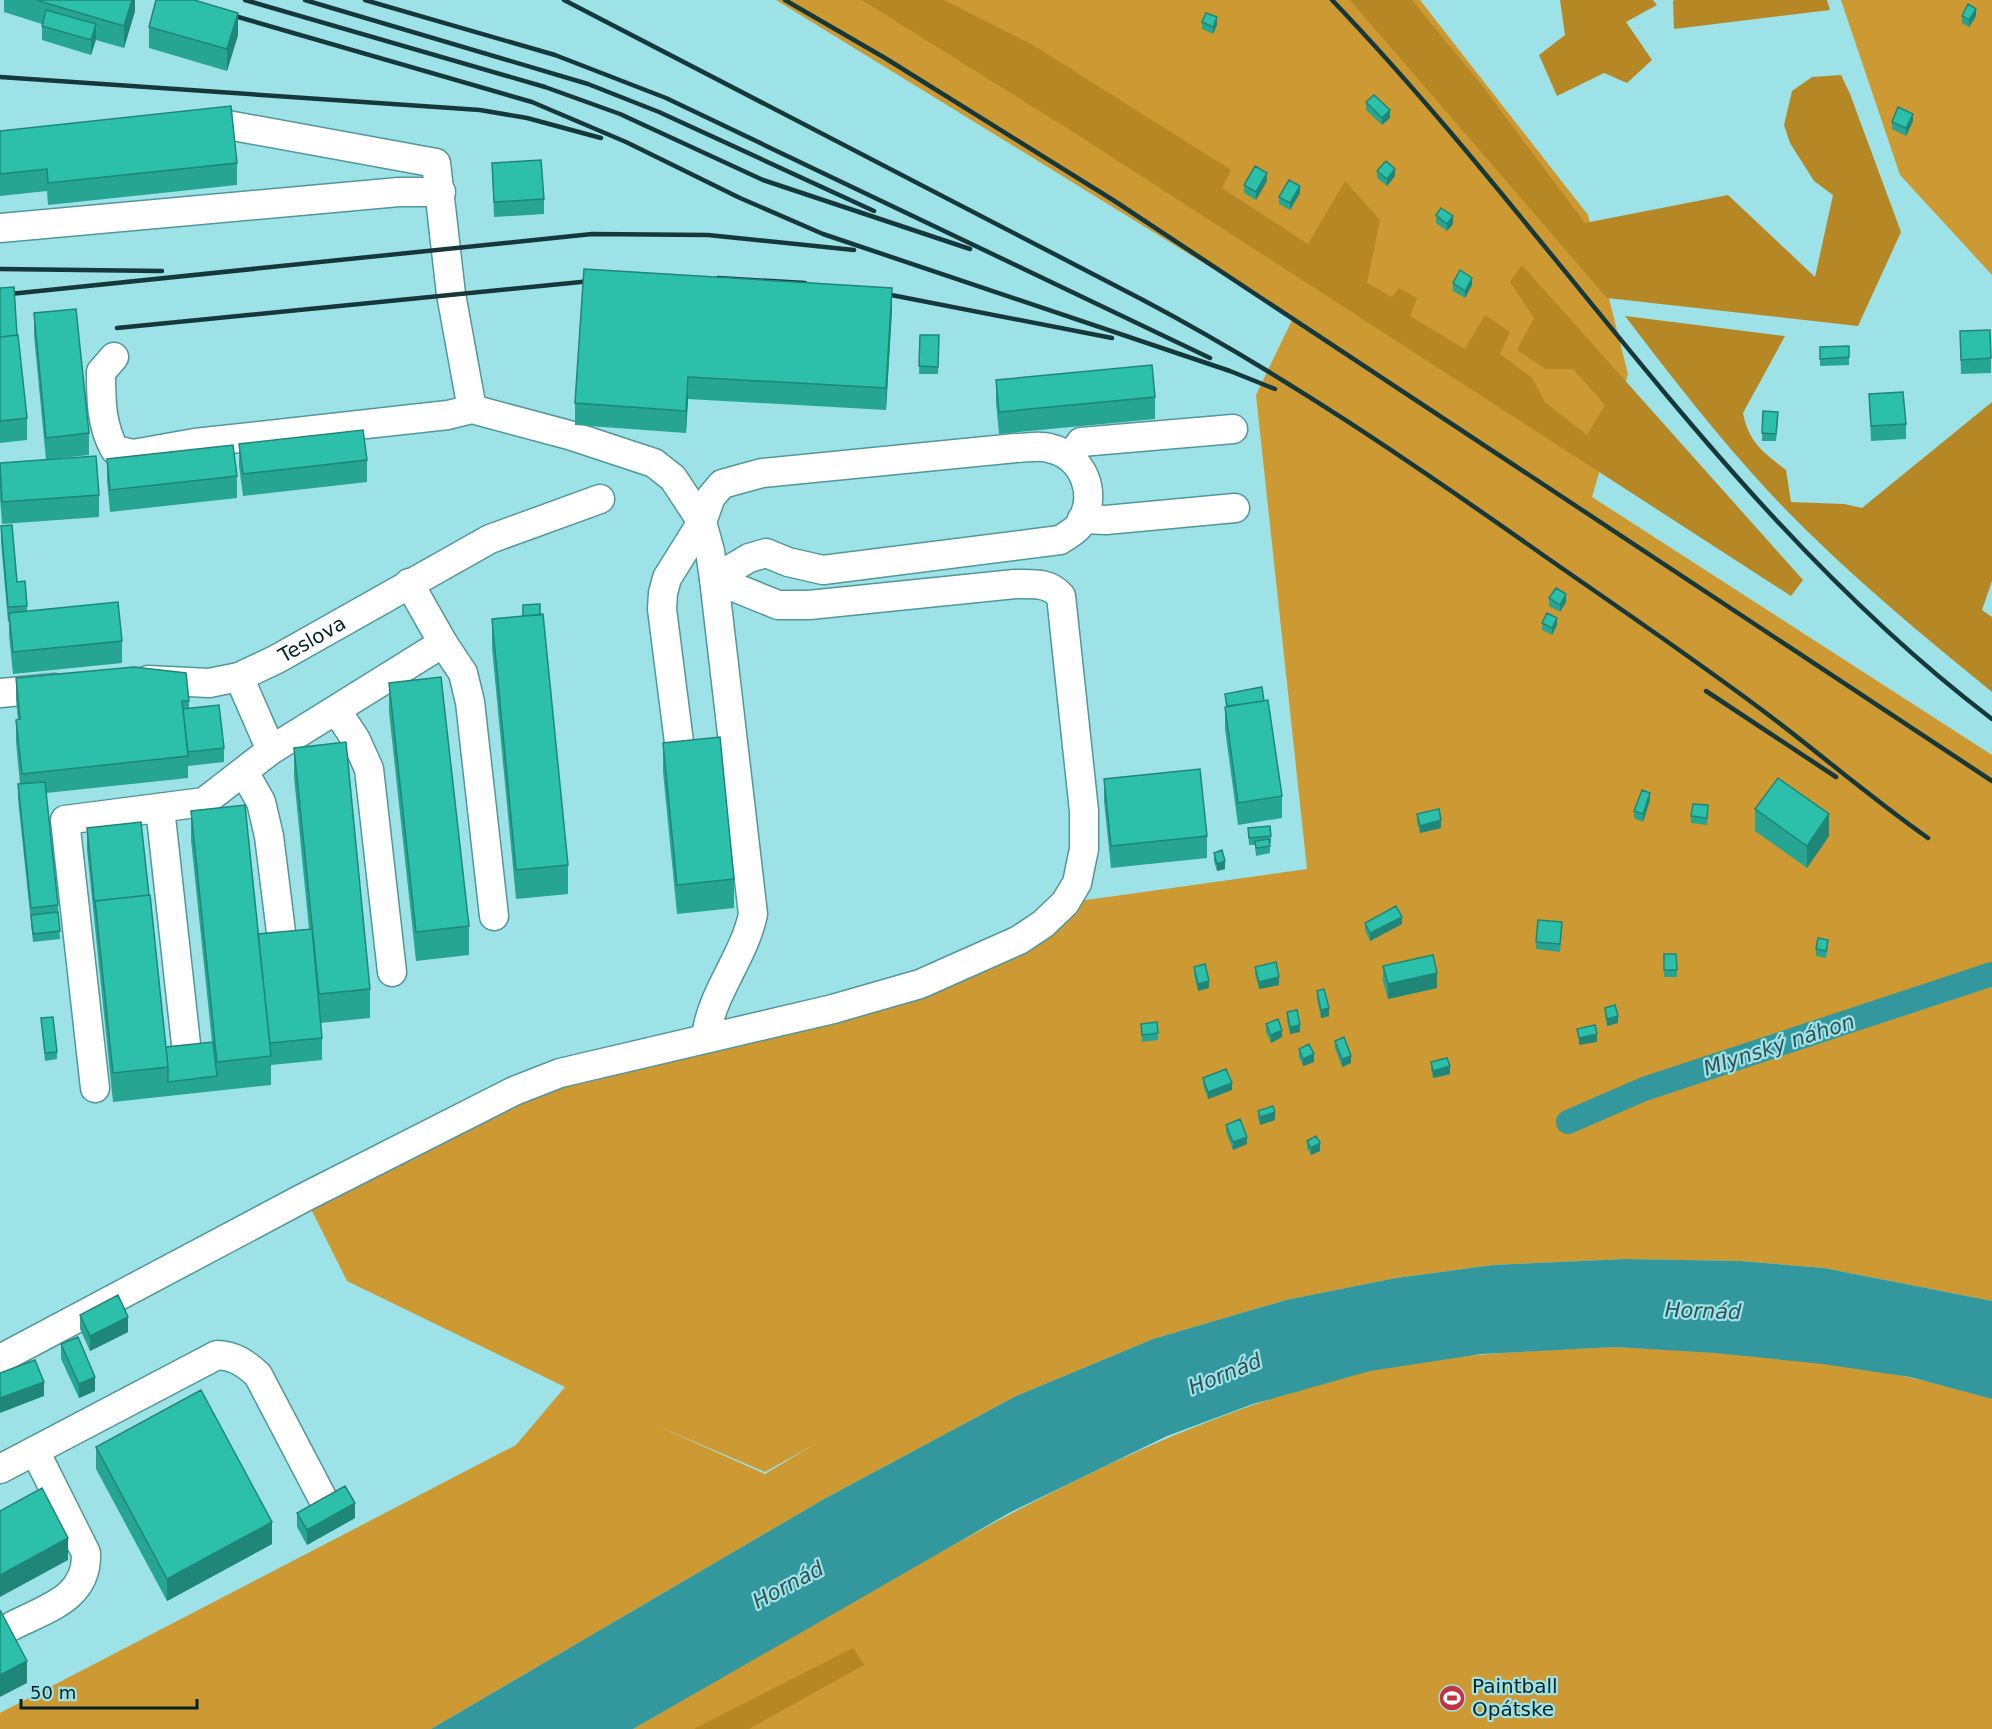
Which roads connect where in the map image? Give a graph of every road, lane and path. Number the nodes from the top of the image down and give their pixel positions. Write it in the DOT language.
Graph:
graph roads {
  1 [pos="174,128"];
  2 [pos="441,192"];
  3 [pos="0,228"];
  4 [pos="114,357"];
  5 [pos="472,409"];
  6 [pos="1233,429"];
  7 [pos="1070,457"];
  8 [pos="600,499"];
  9 [pos="1236,508"];
  10 [pos="1082,519"];
  11 [pos="702,522"];
  12 [pos="714,579"];
  13 [pos="409,583"];
  14 [pos="443,643"];
  15 [pos="239,677"];
  16 [pos="122,681"];
  17 [pos="78,685"];
  18 [pos="0,693"];
  19 [pos="337,711"];
  20 [pos="271,750"];
  21 [pos="681,758"];
  22 [pos="244,772"];
  23 [pos="160,808"];
  24 [pos="494,915"];
  25 [pos="281,932"];
  26 [pos="392,972"];
  27 [pos="706,1037"];
  28 [pos="186,1044"];
  29 [pos="95,1088"];
  30 [pos="0,1359"];
  31 [pos="34,1450"];
  32 [pos="0,1469"];
  33 [pos="324,1501"];
  34 [pos="12,1626"];
  1 -- 2 [label="lane"];
  2 -- 3 [label="lane"];
  2 -- 5 [label="lane"];
  4 -- 5 [label="lane"];
  5 -- 11 [label="lane"];
  6 -- 7 [label="lane"];
  7 -- 10 [label="lane"];
  7 -- 11 [label="lane"];
  8 -- 13 [label="lane, Teslova"];
  9 -- 10 [label="lane"];
  10 -- 12 [label="lane"];
  11 -- 12 [label="lane"];
  11 -- 21 [label="lane"];
  12 -- 27 [label="lane"];
  12 -- 27 [label="lane"];
  13 -- 14 [label="lane"];
  13 -- 15 [label="lane, Teslova"];
  14 -- 19 [label="lane"];
  14 -- 24 [label="lane"];
  15 -- 16 [label="lane, Teslova"];
  15 -- 20 [label="lane"];
  17 -- 18 [label="lane"];
  19 -- 20 [label="lane"];
  19 -- 26 [label="lane"];
  20 -- 22 [label="lane"];
  22 -- 23 [label="lane"];
  22 -- 25 [label="lane"];
  23 -- 28 [label="lane"];
  23 -- 29 [label="lane"];
  27 -- 30 [label="lane"];
  31 -- 32 [label="lane"];
  31 -- 33 [label="lane"];
  31 -- 34 [label="lane"];
}
